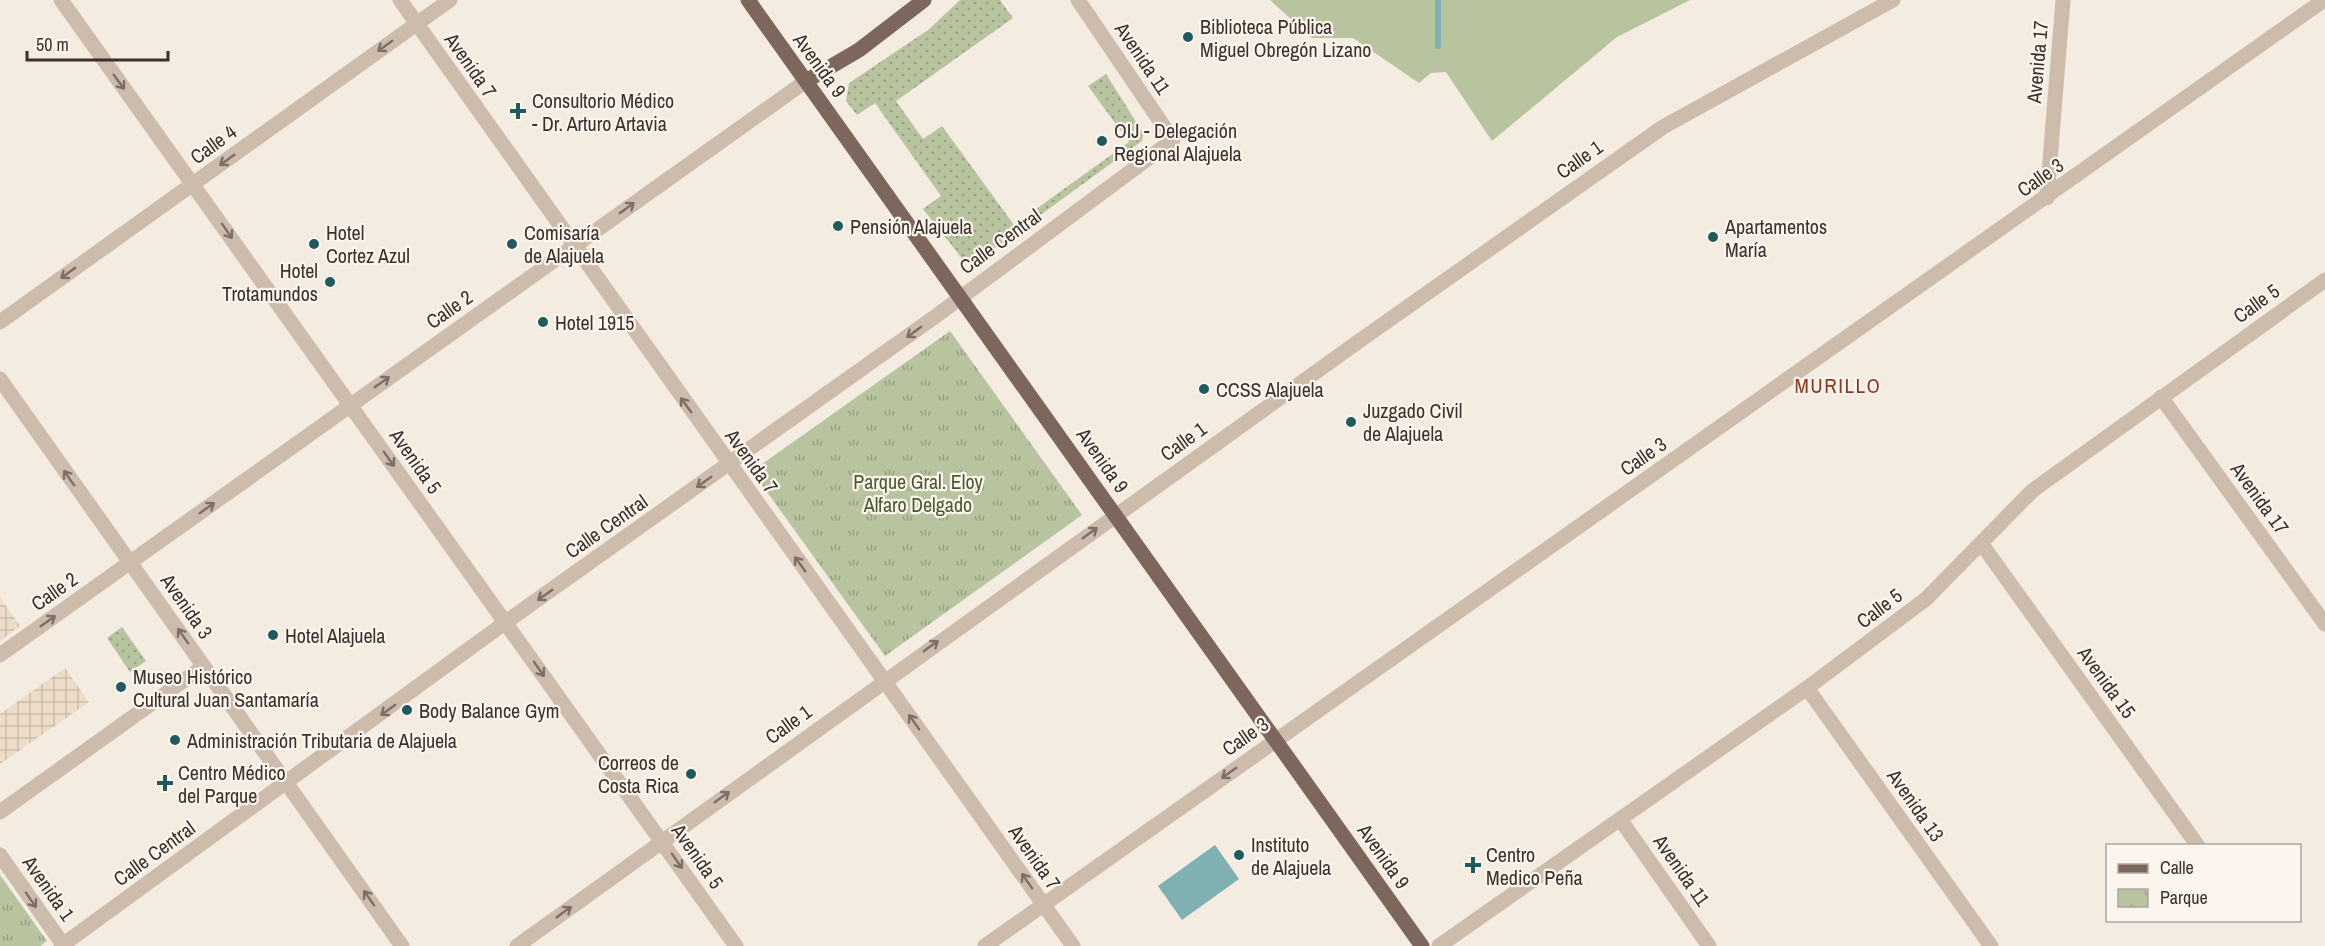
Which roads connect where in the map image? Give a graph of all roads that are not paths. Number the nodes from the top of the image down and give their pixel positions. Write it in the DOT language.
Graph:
graph roads {
  1 [pos="61,0"];
  2 [pos="399,0"];
  3 [pos="450,0"];
  4 [pos="748,0"];
  5 [pos="924,0"];
  6 [pos="1078,0"];
  7 [pos="1893,0"];
  8 [pos="2063,0"];
  9 [pos="2324,0"];
  10 [pos="416,24"];
  11 [pos="806,81"];
  12 [pos="1173,140"];
  13 [pos="193,184"];
  14 [pos="2047,198"];
  15 [pos="574,246"];
  16 [pos="2325,280"];
  17 [pos="960,296"];
  18 [pos="0,322"];
  19 [pos="0,379"];
  20 [pos="2161,397"];
  21 [pos="350,405"];
  22 [pos="729,464"];
  23 [pos="1116,515"];
  24 [pos="1981,543"];
  25 [pos="130,562"];
  26 [pos="506,622"];
  27 [pos="2325,624"];
  28 [pos="0,655"];
  29 [pos="204,666"];
  30 [pos="884,680"];
  31 [pos="1807,688"];
  32 [pos="1277,740"];
  33 [pos="288,782"];
  34 [pos="0,812"];
  35 [pos="1620,819"];
  36 [pos="662,841"];
  37 [pos="2197,844"];
  38 [pos="0,855"];
  39 [pos="1043,905"];
  40 [pos="62,946"];
  41 [pos="402,946"];
  42 [pos="517,946"];
  43 [pos="736,946"];
  44 [pos="985,946"];
  45 [pos="1073,946"];
  46 [pos="1422,946"];
  47 [pos="1439,946"];
  48 [pos="1709,946"];
  49 [pos="1991,946"];
  1 -- 13 [label="street, Avenida 5, one-way"];
  2 -- 10 [label="street, Avenida 7"];
  3 -- 10 [label="street, Calle 4"];
  4 -- 11 [label="main road, Avenida 9"];
  5 -- 11 [label="main road, Calle 2"];
  6 -- 12 [label="street, Avenida 11"];
  7 -- 23 [label="street, Calle 1"];
  8 -- 14 [label="street, Avenida 17"];
  9 -- 14 [label="street, Calle 3"];
  10 -- 13 [label="street, Calle 4, one-way"];
  10 -- 15 [label="street, Avenida 7"];
  15 -- 11 [label="street, Calle 2, one-way"];
  11 -- 17 [label="main road, Avenida 9"];
  12 -- 17 [label="street, Calle Central"];
  13 -- 18 [label="street, Calle 4, one-way"];
  13 -- 21 [label="street, Avenida 5, one-way"];
  14 -- 32 [label="street, Calle 3"];
  21 -- 15 [label="street, Calle 2, one-way"];
  22 -- 15 [label="street, Avenida 7, one-way"];
  16 -- 20 [label="street, Calle 5"];
  17 -- 22 [label="street, Calle Central, one-way"];
  17 -- 23 [label="main road, Avenida 9"];
  25 -- 19 [label="street, Avenida 3, one-way"];
  20 -- 24 [label="street, Calle 5"];
  20 -- 27 [label="street, Avenida 17"];
  25 -- 21 [label="street, Calle 2, one-way"];
  21 -- 26 [label="street, Avenida 5, one-way"];
  22 -- 26 [label="street, Calle Central, one-way"];
  30 -- 22 [label="street, Avenida 7, one-way"];
  30 -- 23 [label="street, Calle 1, one-way"];
  23 -- 32 [label="main road, Avenida 9"];
  24 -- 31 [label="street, Calle 5"];
  24 -- 37 [label="street, Avenida 15"];
  28 -- 25 [label="street, Calle 2, one-way"];
  29 -- 25 [label="street, Avenida 3, one-way"];
  26 -- 33 [label="street, Calle Central, one-way"];
  26 -- 36 [label="street, Avenida 5, one-way"];
  29 -- 33 [label="street, Avenida 3"];
  29 -- 34 [label="street"];
  36 -- 30 [label="street, Calle 1, one-way"];
  39 -- 30 [label="street, Avenida 7, one-way"];
  31 -- 35 [label="street, Calle 5"];
  31 -- 49 [label="street, Avenida 13"];
  32 -- 39 [label="street, Calle 3, one-way"];
  32 -- 46 [label="main road, Avenida 9"];
  33 -- 40 [label="street, Calle Central"];
  41 -- 33 [label="street, Avenida 3, one-way"];
  35 -- 47 [label="street, Calle 5"];
  35 -- 48 [label="street, Avenida 11"];
  42 -- 36 [label="street, Calle 1, one-way"];
  36 -- 43 [label="street, Avenida 5, one-way"];
  38 -- 40 [label="street, Avenida 1, one-way"];
  39 -- 44 [label="street, Calle 3"];
  39 -- 45 [label="street, Avenida 7"];
}
